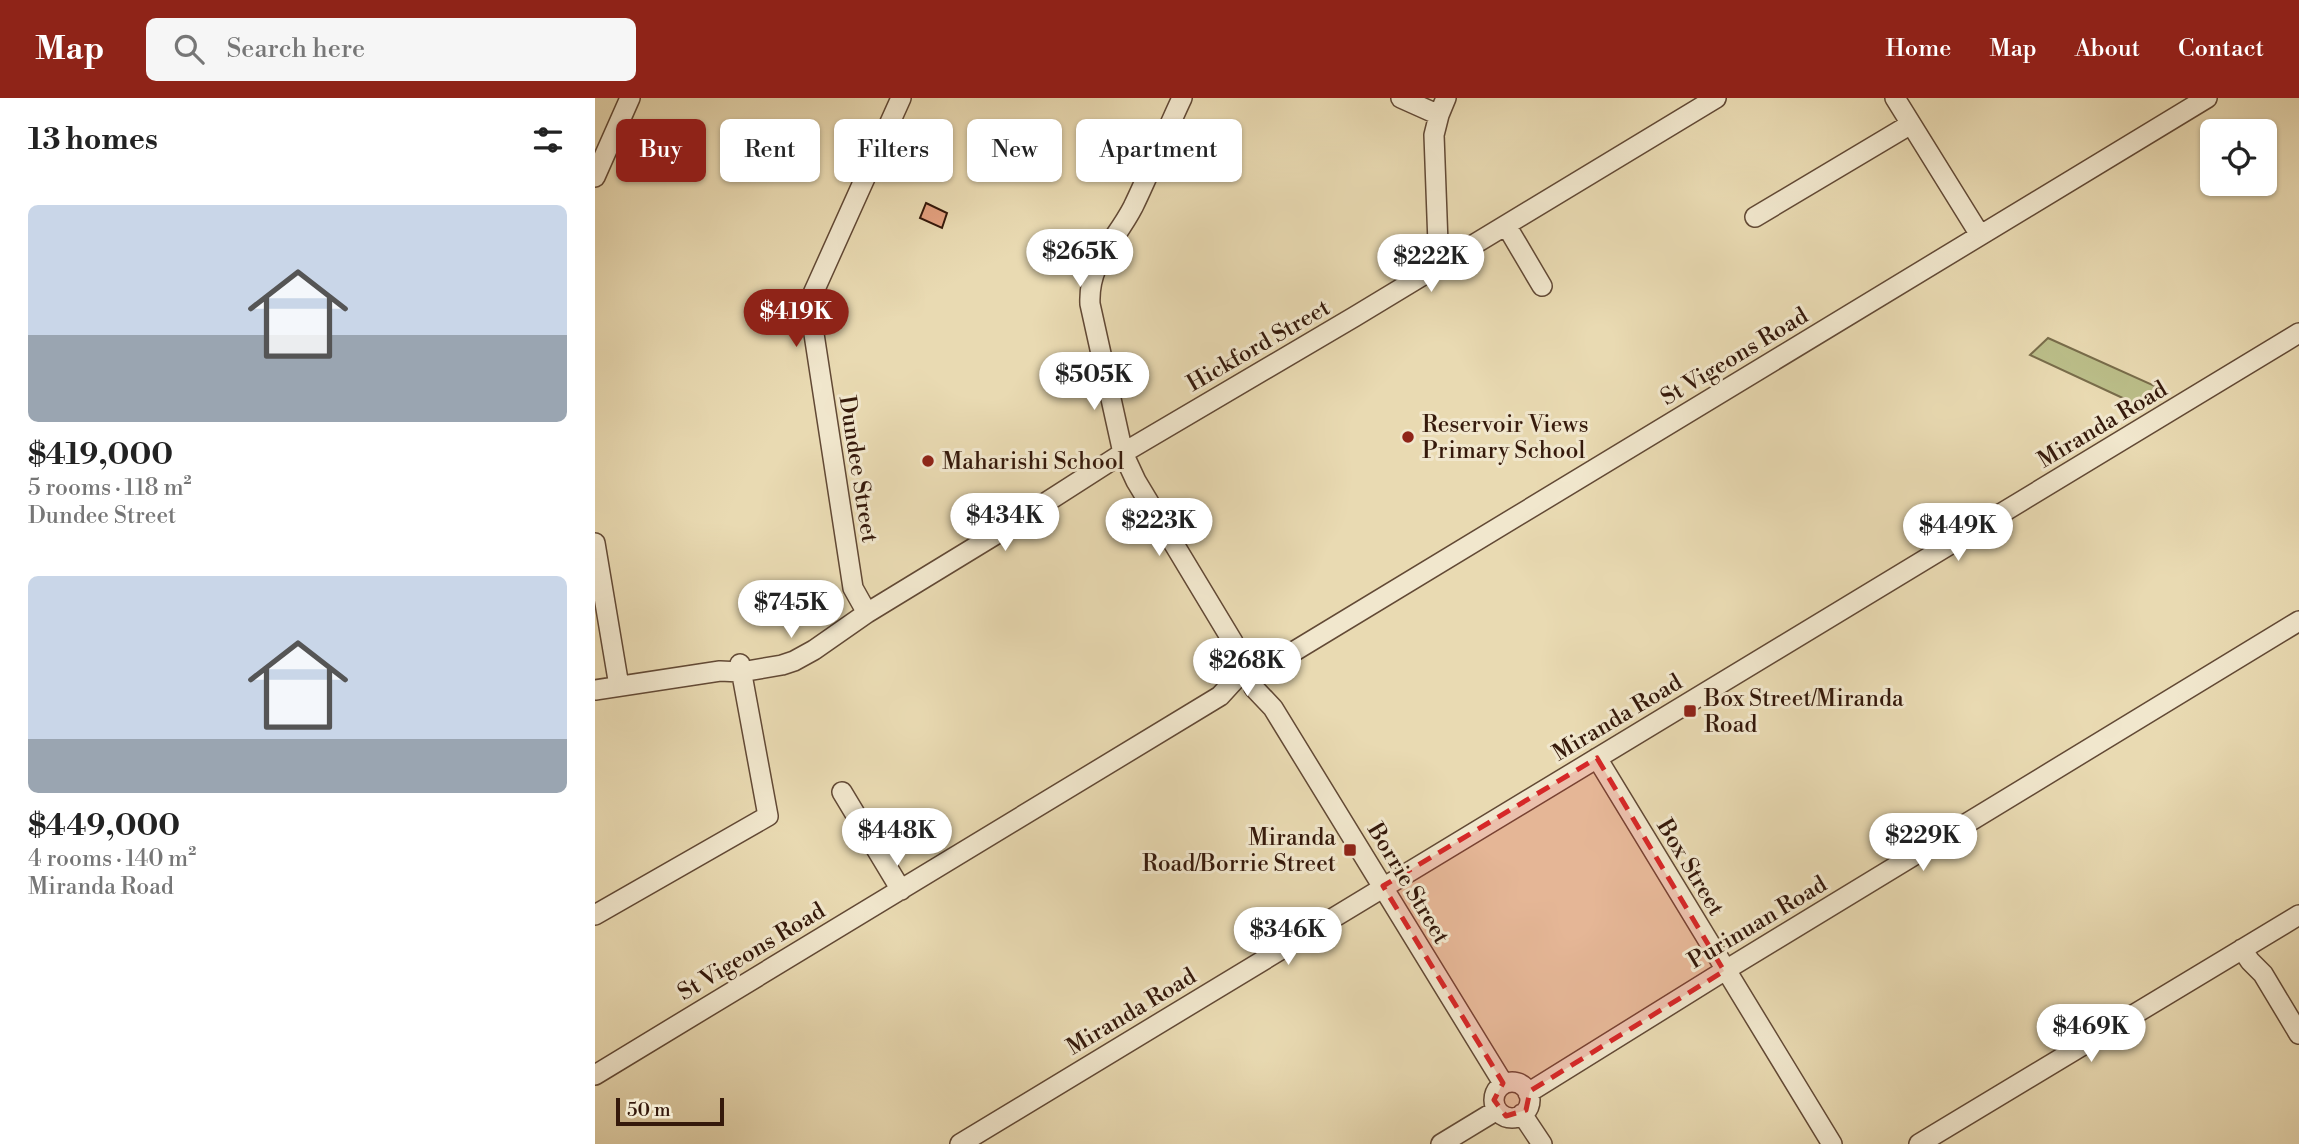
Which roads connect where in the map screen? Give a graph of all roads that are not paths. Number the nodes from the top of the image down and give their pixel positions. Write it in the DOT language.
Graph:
graph roads {
  1 [pos="630,98"];
  2 [pos="901,98"];
  3 [pos="1182,98"];
  4 [pos="1401,98"];
  5 [pos="1716,98"];
  6 [pos="1895,98"];
  7 [pos="2207,98"];
  8 [pos="1442,107"];
  9 [pos="1911,124"];
  10 [pos="595,177"];
  11 [pos="1755,217"];
  12 [pos="1506,225"];
  13 [pos="1980,235"];
  14 [pos="1447,260"];
  15 [pos="1542,286"];
  16 [pos="2299,333"];
  17 [pos="1123,453"];
  18 [pos="595,543"];
  19 [pos="864,614"];
  20 [pos="2299,621"];
  21 [pos="740,668"];
  22 [pos="1254,675"];
  23 [pos="619,686"];
  24 [pos="595,690"];
  25 [pos="1597,758"];
  26 [pos="842,792"];
  27 [pos="1383,886"];
  28 [pos="901,890"];
  29 [pos="595,915"];
  30 [pos="2299,915"];
  31 [pos="2246,946"];
  32 [pos="1724,971"];
  33 [pos="2299,1034"];
  34 [pos="595,1075"];
  35 [pos="1503,1083"];
  36 [pos="1528,1093"];
  37 [pos="1497,1110"];
  38 [pos="1522,1114"];
  39 [pos="960,1144"];
  40 [pos="1441,1144"];
  41 [pos="1542,1144"];
  42 [pos="1832,1144"];
  43 [pos="1919,1144"];
  1 -- 10 [label="street"];
  2 -- 19 [label="street, Dundee Street"];
  3 -- 17 [label="street, Borrie Street"];
  4 -- 8 [label="street"];
  5 -- 12 [label="street, Hickford Street"];
  6 -- 9 [label="street"];
  7 -- 13 [label="street, St Vigeons Road"];
  8 -- 14 [label="street"];
  9 -- 11 [label="street"];
  9 -- 13 [label="street"];
  12 -- 14 [label="street, Hickford Street"];
  12 -- 15 [label="street"];
  13 -- 22 [label="street, St Vigeons Road"];
  14 -- 17 [label="street, Hickford Street"];
  16 -- 25 [label="street, Miranda Road"];
  17 -- 19 [label="street, Hickford Street"];
  17 -- 22 [label="street, Borrie Street"];
  18 -- 23 [label="street"];
  19 -- 21 [label="street, Hickford Street"];
  20 -- 32 [label="street, Purinuan Road"];
  21 -- 23 [label="street, Hickford Street"];
  21 -- 29 [label="street"];
  22 -- 27 [label="street, Borrie Street"];
  22 -- 28 [label="street, St Vigeons Road"];
  23 -- 24 [label="street, Hickford Street"];
  25 -- 27 [label="street, Miranda Road"];
  25 -- 32 [label="street, Box Street"];
  26 -- 28 [label="street"];
  27 -- 35 [label="street, Borrie Street"];
  27 -- 39 [label="street, Miranda Road"];
  28 -- 34 [label="street, St Vigeons Road"];
  30 -- 31 [label="street"];
  31 -- 33 [label="street"];
  31 -- 43 [label="street"];
  32 -- 36 [label="street, Purinuan Road"];
  32 -- 42 [label="street, Box Street"];
  35 -- 36 [label="street"];
  35 -- 37 [label="street"];
  36 -- 38 [label="street"];
  37 -- 38 [label="street"];
  37 -- 40 [label="street"];
  38 -- 41 [label="street"];
}
